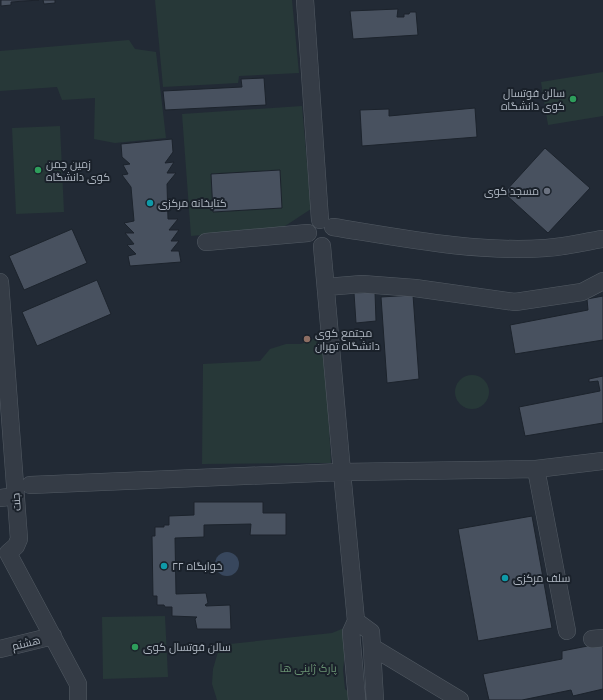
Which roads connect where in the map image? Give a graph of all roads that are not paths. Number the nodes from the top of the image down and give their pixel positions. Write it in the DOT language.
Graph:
graph roads {
  1 [pos="305,0"];
  2 [pos="327,223"];
  3 [pos="308,233"];
  4 [pos="603,238"];
  5 [pos="206,242"];
  6 [pos="322,246"];
  7 [pos="603,281"];
  8 [pos="0,282"];
  9 [pos="326,287"];
  10 [pos="1,306"];
  11 [pos="5,424"];
  12 [pos="603,461"];
  13 [pos="536,469"];
  14 [pos="342,472"];
  15 [pos="30,485"];
  16 [pos="8,497"];
  17 [pos="4,554"];
  18 [pos="356,621"];
  19 [pos="567,631"];
  20 [pos="53,636"];
  21 [pos="372,648"];
  22 [pos="0,649"];
  23 [pos="78,700"];
  24 [pos="357,700"];
  25 [pos="375,700"];
  26 [pos="460,700"];
  1 -- 2 [label="street"];
  2 -- 3 [label="street"];
  2 -- 4 [label="street"];
  2 -- 6 [label="street"];
  3 -- 5 [label="street"];
  3 -- 6 [label="street"];
  6 -- 9 [label="street"];
  7 -- 9 [label="street"];
  8 -- 10 [label="street, جنت"];
  9 -- 14 [label="street"];
  10 -- 11 [label="street, جنت"];
  11 -- 16 [label="street, جنت"];
  12 -- 13 [label="street"];
  13 -- 14 [label="street"];
  13 -- 19 [label="street"];
  14 -- 15 [label="street"];
  14 -- 18 [label="street"];
  16 -- 17 [label="street, جنت"];
  17 -- 20 [label="street, جنت"];
  18 -- 21 [label="street"];
  18 -- 24 [label="street"];
  20 -- 22 [label="street, هشتم"];
  20 -- 23 [label="street, جنت"];
  21 -- 25 [label="street"];
  21 -- 26 [label="street"];
}
